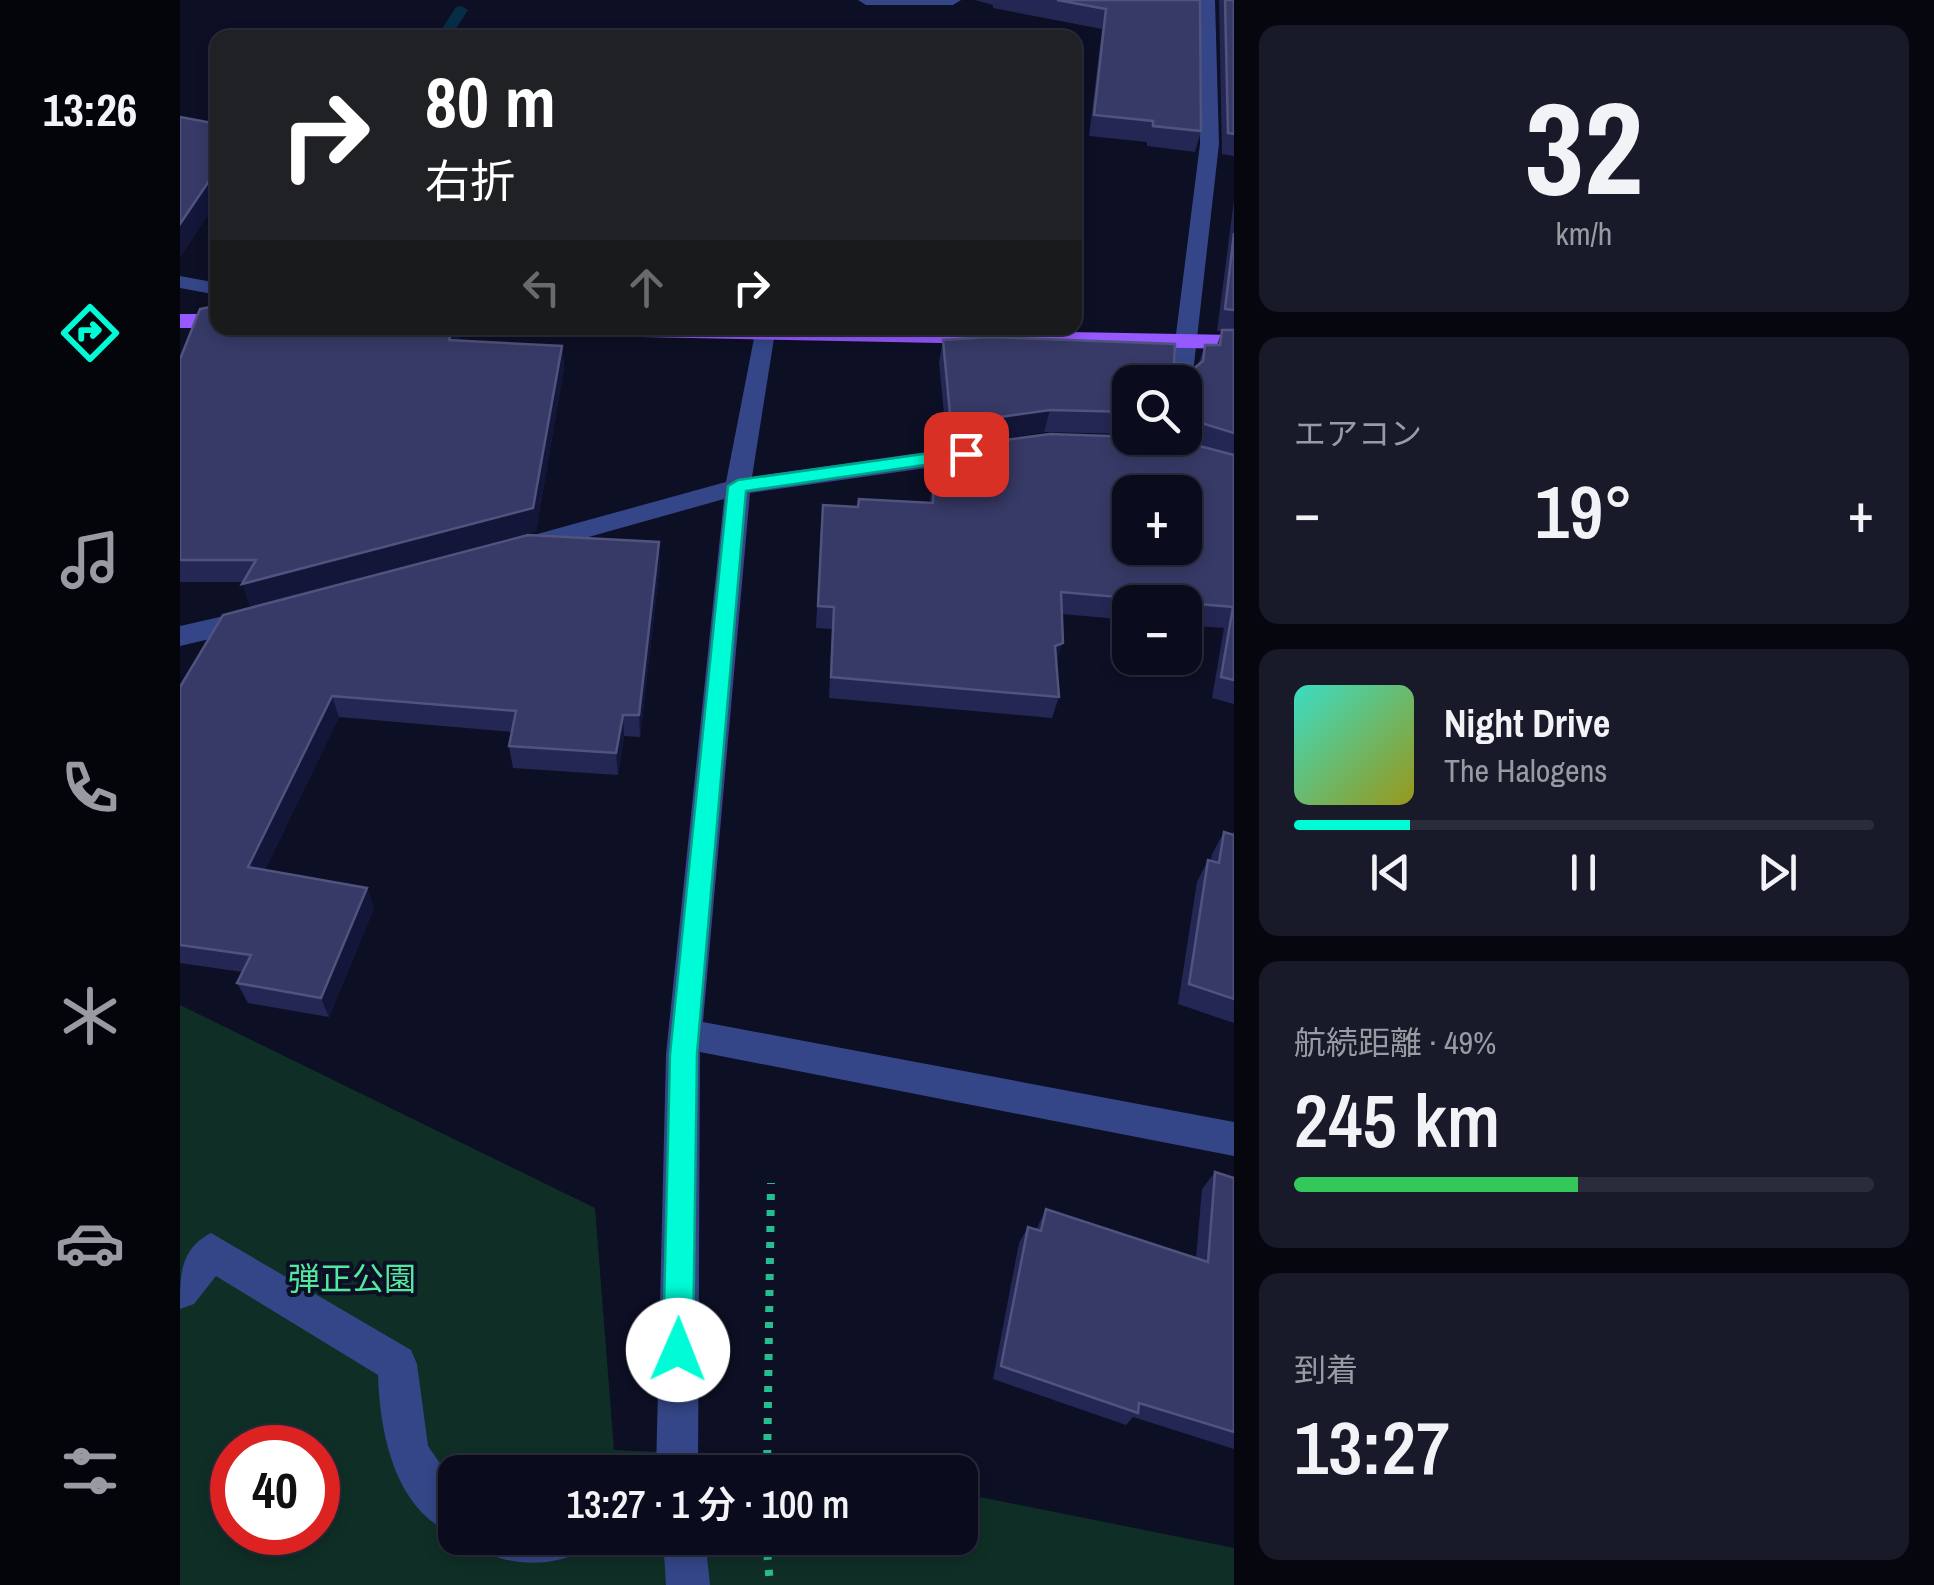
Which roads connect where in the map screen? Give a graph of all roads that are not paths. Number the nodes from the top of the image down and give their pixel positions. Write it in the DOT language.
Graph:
graph roads {
  1 [pos="866,0"];
  2 [pos="953,0"];
  3 [pos="1212,8"];
  4 [pos="180,282"];
  5 [pos="210,287"];
  6 [pos="180,321"];
  7 [pos="210,321"];
  8 [pos="763,335"];
  9 [pos="923,335"];
  10 [pos="1187,340"];
  11 [pos="1234,342"];
  12 [pos="1183,365"];
  13 [pos="1006,449"];
  14 [pos="738,486"];
  15 [pos="502,553"];
  16 [pos="285,612"];
  17 [pos="180,636"];
  18 [pos="685,1034"];
  19 [pos="1234,1139"];
  20 [pos="180,1290"];
  21 [pos="677,1455"];
  22 [pos="438,1500"];
  23 [pos="685,1555"];
  24 [pos="688,1585"];
  1 -- 2 [label="street"];
  3 -- 10 [label="street"];
  4 -- 5 [label="street"];
  6 -- 7 [label="main road"];
  8 -- 14 [label="street"];
  9 -- 10 [label="main road"];
  10 -- 11 [label="main road"];
  10 -- 12 [label="street"];
  13 -- 14 [label="street"];
  14 -- 15 [label="street"];
  14 -- 18 [label="street"];
  16 -- 17 [label="street"];
  18 -- 19 [label="street"];
  18 -- 21 [label="street"];
  20 -- 22 [label="street"];
  23 -- 24 [label="street"];
}
